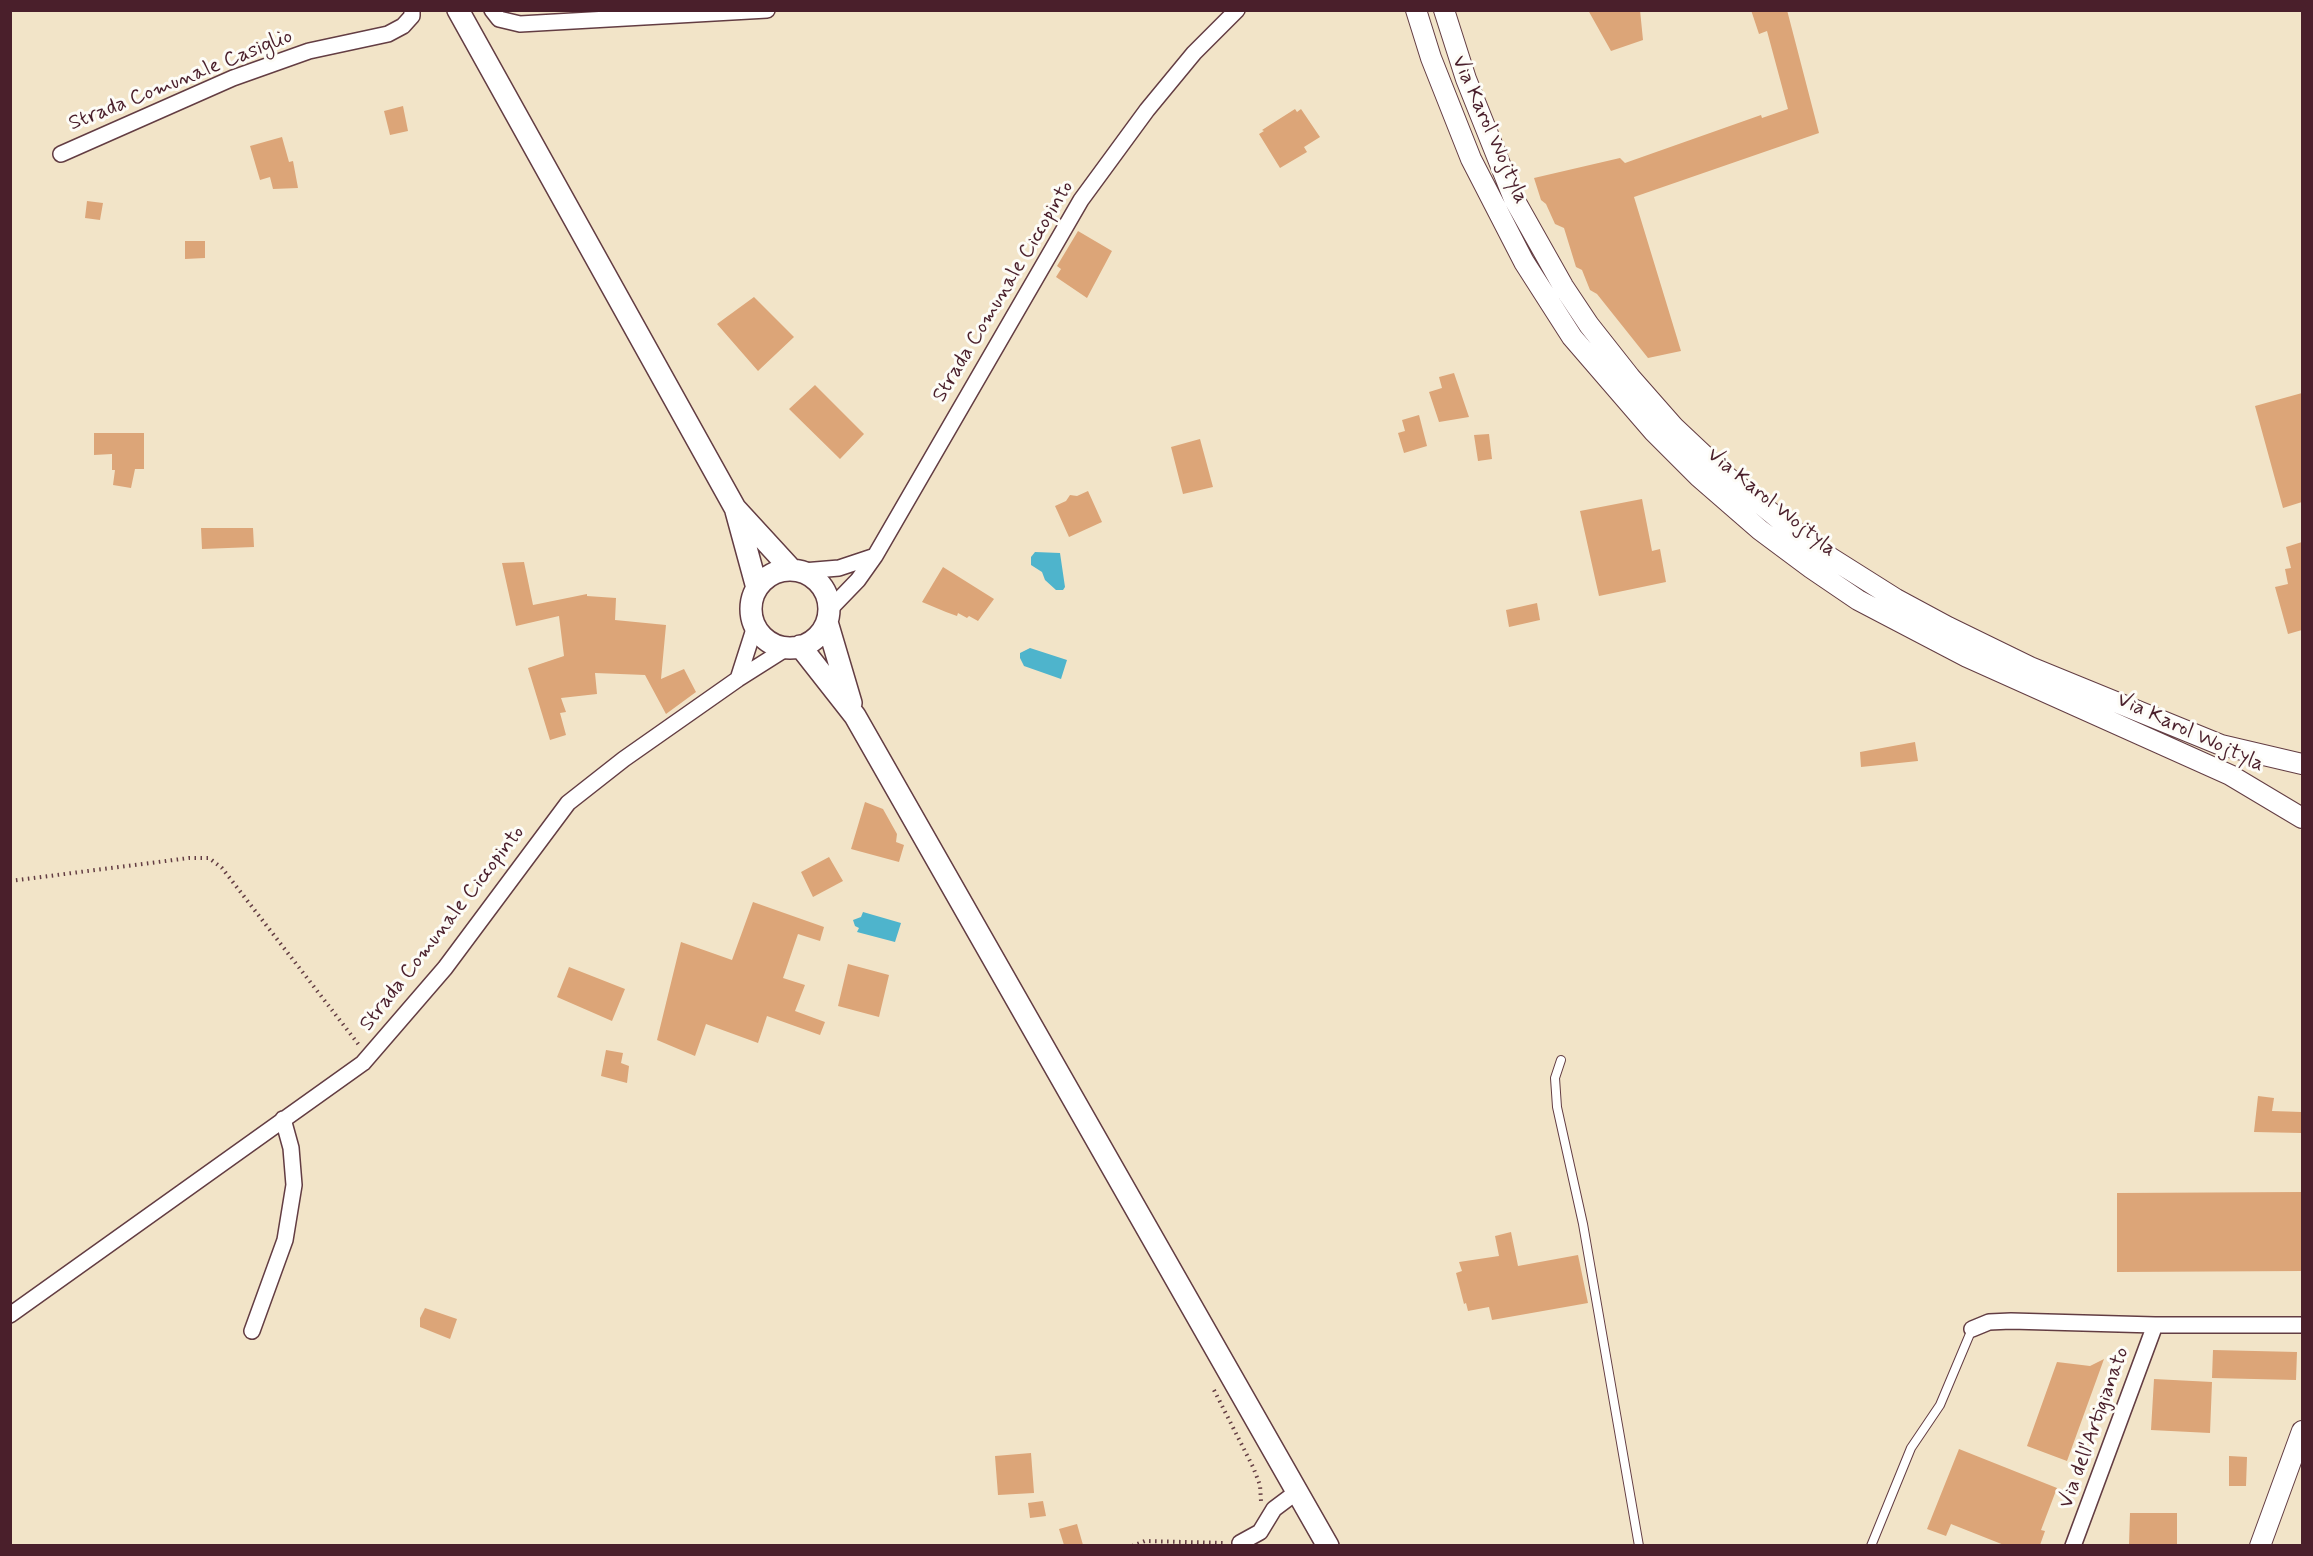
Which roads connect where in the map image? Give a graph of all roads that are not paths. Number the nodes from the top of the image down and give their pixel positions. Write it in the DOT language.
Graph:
graph roads {
  1 [pos="412,10"];
  2 [pos="458,10"];
  3 [pos="492,10"];
  4 [pos="767,10"];
  5 [pos="1237,10"];
  6 [pos="1416,10"];
  7 [pos="1444,10"];
  8 [pos="61,154"];
  9 [pos="735,508"];
  10 [pos="875,556"];
  11 [pos="797,570"];
  12 [pos="757,588"];
  13 [pos="828,616"];
  14 [pos="755,626"];
  15 [pos="794,647"];
  16 [pos="738,679"];
  17 [pos="855,716"];
  18 [pos="2302,764"];
  19 [pos="2302,818"];
  20 [pos="1561,1060"];
  21 [pos="283,1119"];
  22 [pos="10,1315"];
  23 [pos="2302,1324"];
  24 [pos="2155,1325"];
  25 [pos="1972,1329"];
  26 [pos="252,1330"];
  27 [pos="2302,1431"];
  28 [pos="1298,1491"];
  29 [pos="1240,1543"];
  30 [pos="1328,1545"];
  31 [pos="1639,1545"];
  32 [pos="1871,1545"];
  33 [pos="2073,1545"];
  34 [pos="2260,1545"];
  1 -- 8 [label="street, Strada Comunale Casiglio"];
  2 -- 9 [label="main road"];
  3 -- 4 [label="street"];
  5 -- 10 [label="street, Strada Comunale Ciccopinto"];
  6 -- 19 [label="street, Via Karol Wojtyla"];
  7 -- 18 [label="street, Via Karol Wojtyla"];
  9 -- 11 [label="main road"];
  9 -- 12 [label="main road"];
  10 -- 11 [label="street"];
  10 -- 13 [label="street, Strada Comunale Ciccopinto"];
  11 -- 12 [label="main road"];
  11 -- 13 [label="main road"];
  12 -- 14 [label="main road"];
  13 -- 15 [label="main road"];
  13 -- 17 [label="main road"];
  14 -- 15 [label="main road"];
  14 -- 16 [label="street"];
  15 -- 16 [label="street, Strada Comunale Ciccopinto"];
  15 -- 17 [label="main road"];
  16 -- 21 [label="street, Strada Comunale Ciccopinto"];
  17 -- 28 [label="main road"];
  20 -- 31 [label="lane"];
  21 -- 22 [label="street, Strada Comunale Ciccopinto"];
  21 -- 26 [label="street"];
  23 -- 24 [label="street, Via dell'Artigianato"];
  24 -- 25 [label="street, Via dell'Artigianato"];
  24 -- 33 [label="street, Via dell'Artigianato"];
  25 -- 32 [label="lane"];
  27 -- 34 [label="street"];
  28 -- 29 [label="street"];
  28 -- 30 [label="main road"];
}
